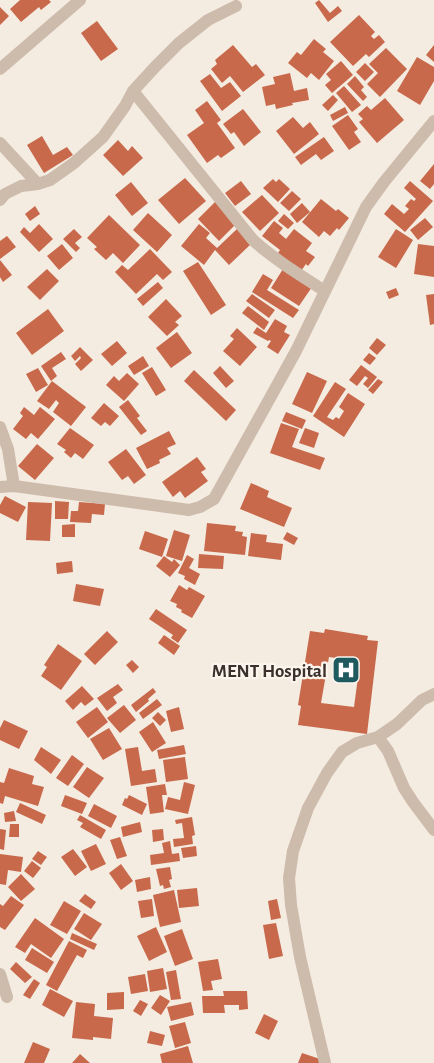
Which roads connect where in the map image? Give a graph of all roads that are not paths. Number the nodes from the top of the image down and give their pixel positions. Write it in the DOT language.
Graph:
graph roads {
  1 [pos="80,0"];
  2 [pos="236,6"];
  3 [pos="0,69"];
  4 [pos="134,91"];
  5 [pos="434,121"];
  6 [pos="0,143"];
  7 [pos="38,184"];
  8 [pos="0,200"];
  9 [pos="325,290"];
  10 [pos="0,428"];
  11 [pos="14,486"];
  12 [pos="0,487"];
  13 [pos="434,694"];
  14 [pos="378,737"];
  15 [pos="434,830"];
  16 [pos="0,974"];
  17 [pos="7,997"];
  18 [pos="325,1063"];
  1 -- 3 [label="street"];
  2 -- 4 [label="street"];
  4 -- 7 [label="street"];
  4 -- 9 [label="street"];
  5 -- 9 [label="street"];
  6 -- 7 [label="street"];
  7 -- 8 [label="street"];
  9 -- 11 [label="street"];
  10 -- 11 [label="street"];
  11 -- 12 [label="street"];
  13 -- 14 [label="street"];
  14 -- 15 [label="street"];
  14 -- 18 [label="street"];
  16 -- 17 [label="street"];
}
